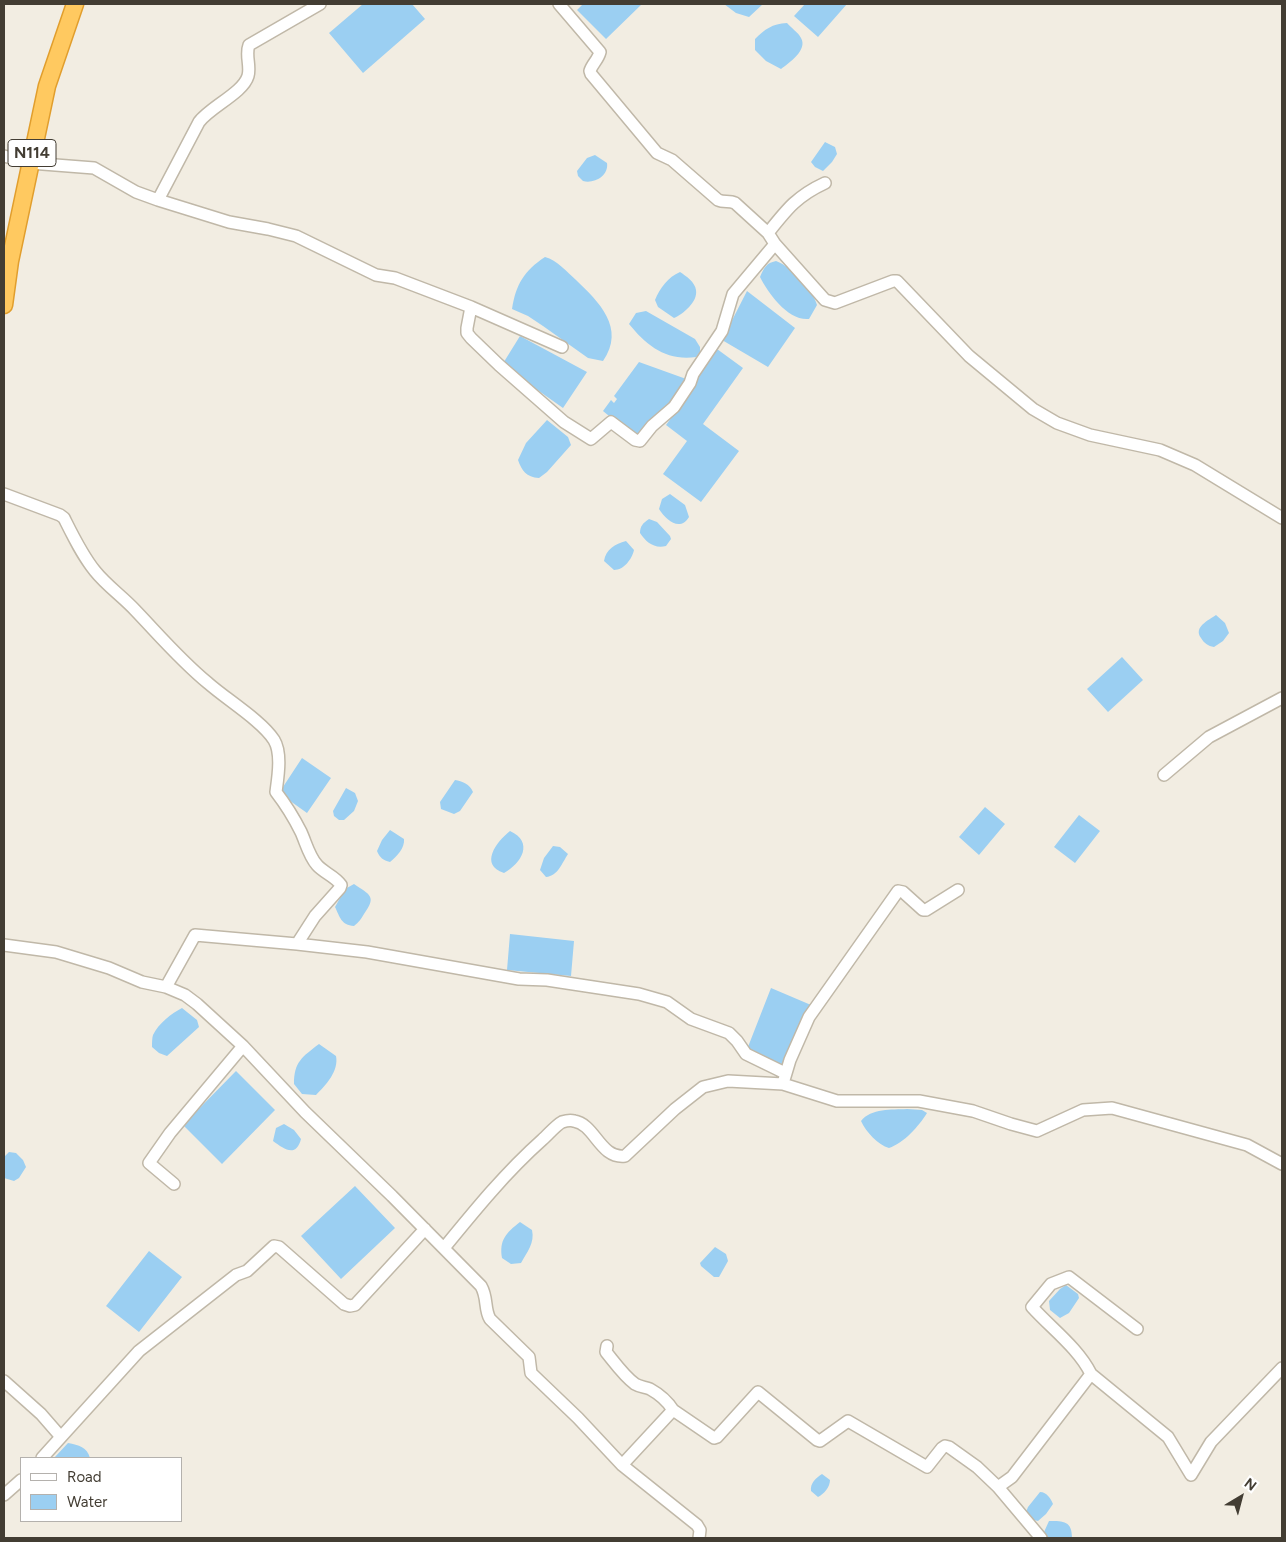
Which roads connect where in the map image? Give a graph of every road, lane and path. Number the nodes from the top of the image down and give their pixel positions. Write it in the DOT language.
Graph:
graph roads {
  1 [pos="74,4"];
  2 [pos="320,4"];
  3 [pos="559,4"];
  4 [pos="4,156"];
  5 [pos="30,163"];
  6 [pos="825,183"];
  7 [pos="158,200"];
  8 [pos="768,232"];
  9 [pos="775,244"];
  10 [pos="4,305"];
  11 [pos="471,307"];
  12 [pos="562,347"];
  13 [pos="4,494"];
  14 [pos="1282,518"];
  15 [pos="1282,698"];
  16 [pos="1164,775"];
  17 [pos="958,890"];
  18 [pos="297,944"];
  19 [pos="4,945"];
  20 [pos="166,987"];
  21 [pos="243,1046"];
  22 [pos="784,1078"];
  23 [pos="1282,1164"];
  24 [pos="174,1184"];
  25 [pos="425,1229"];
  26 [pos="444,1248"];
  27 [pos="1137,1329"];
  28 [pos="607,1346"];
  29 [pos="1282,1368"];
  30 [pos="1091,1374"];
  31 [pos="4,1381"];
  32 [pos="673,1410"];
  33 [pos="61,1437"];
  34 [pos="43,1457"];
  35 [pos="622,1465"];
  36 [pos="20,1481"];
  37 [pos="998,1487"];
  38 [pos="4,1495"];
  39 [pos="699,1538"];
  40 [pos="1041,1538"];
  1 -- 5 [label="highway, N114"];
  2 -- 7 [label="street"];
  3 -- 8 [label="street"];
  4 -- 5 [label="street"];
  5 -- 7 [label="street"];
  5 -- 10 [label="highway, N114"];
  6 -- 8 [label="street"];
  7 -- 11 [label="street"];
  8 -- 9 [label="street"];
  9 -- 11 [label="street"];
  9 -- 14 [label="street"];
  11 -- 12 [label="street"];
  13 -- 18 [label="street"];
  15 -- 16 [label="street"];
  17 -- 22 [label="street"];
  18 -- 20 [label="street"];
  18 -- 22 [label="street"];
  19 -- 20 [label="street"];
  20 -- 21 [label="street"];
  21 -- 24 [label="street"];
  21 -- 25 [label="street"];
  22 -- 23 [label="street"];
  22 -- 26 [label="street"];
  25 -- 26 [label="street"];
  25 -- 33 [label="street"];
  26 -- 35 [label="street"];
  27 -- 30 [label="street"];
  28 -- 32 [label="street"];
  29 -- 30 [label="street"];
  30 -- 37 [label="street"];
  31 -- 33 [label="street"];
  32 -- 35 [label="street"];
  32 -- 37 [label="street"];
  33 -- 34 [label="street"];
  35 -- 39 [label="street"];
  36 -- 38 [label="street"];
  37 -- 40 [label="street"];
}
